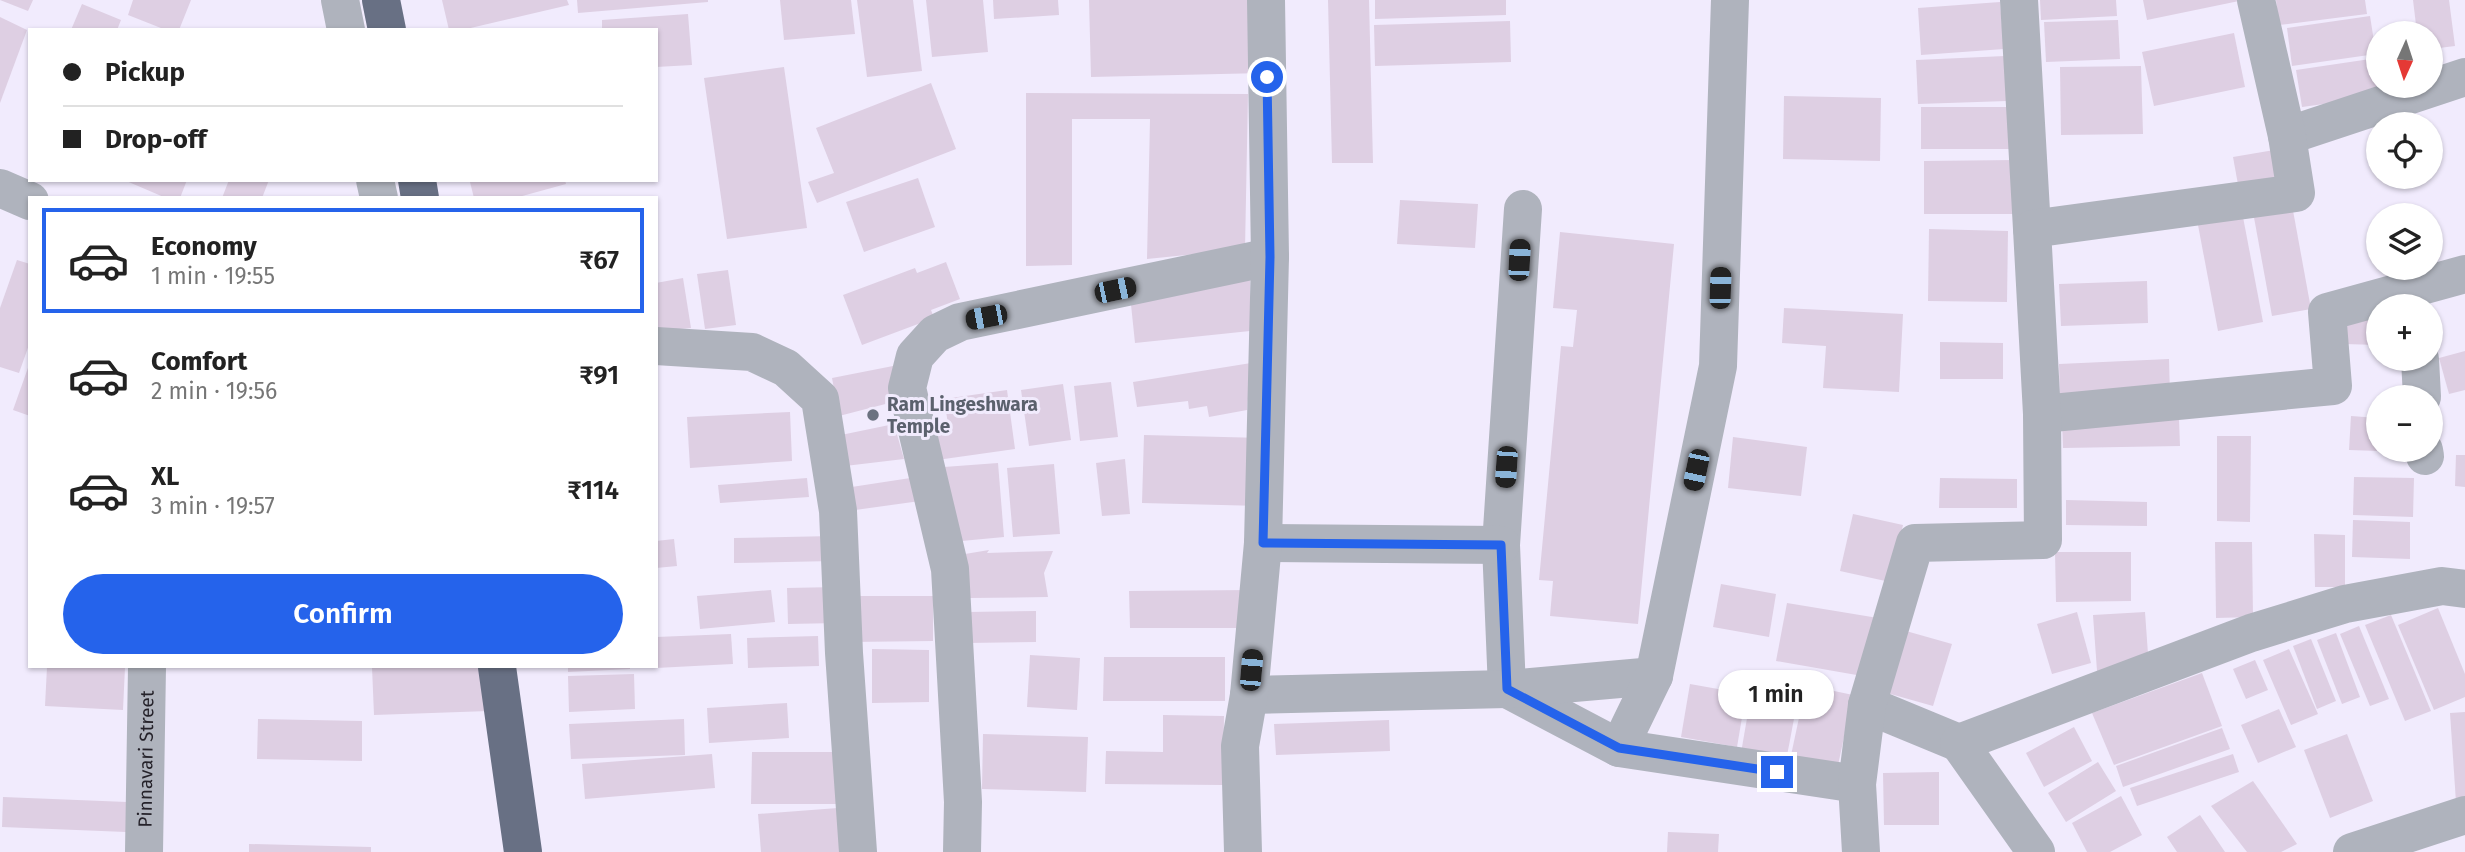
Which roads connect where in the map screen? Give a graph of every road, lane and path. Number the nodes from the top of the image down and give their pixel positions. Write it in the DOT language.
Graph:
graph roads {
  1 [pos="340,0"];
  2 [pos="381,0"];
  3 [pos="1266,0"];
  4 [pos="1731,0"];
  5 [pos="2019,0"];
  6 [pos="2256,0"];
  7 [pos="346,28"];
  8 [pos="387,28"];
  9 [pos="2465,77"];
  10 [pos="2287,136"];
  11 [pos="0,188"];
  12 [pos="28,200"];
  13 [pos="1523,209"];
  14 [pos="2032,229"];
  15 [pos="1270,257"];
  16 [pos="2465,274"];
  17 [pos="2424,294"];
  18 [pos="2366,306"];
  19 [pos="658,346"];
  20 [pos="2042,414"];
  21 [pos="1263,543"];
  22 [pos="1501,545"];
  23 [pos="2465,589"];
  24 [pos="147,668"];
  25 [pos="497,668"];
  26 [pos="1654,676"];
  27 [pos="1507,689"];
  28 [pos="1248,695"];
  29 [pos="1867,705"];
  30 [pos="1959,743"];
  31 [pos="1619,748"];
  32 [pos="1857,784"];
  33 [pos="2465,815"];
  34 [pos="144,852"];
  35 [pos="523,852"];
  36 [pos="858,852"];
  37 [pos="962,852"];
  38 [pos="1243,852"];
  39 [pos="1861,852"];
  40 [pos="2036,852"];
  41 [pos="2352,852"];
  1 -- 7 [label="street"];
  2 -- 8 [label="highway"];
  3 -- 15 [label="street"];
  4 -- 26 [label="street"];
  5 -- 14 [label="street"];
  6 -- 10 [label="street"];
  9 -- 10 [label="street"];
  10 -- 14 [label="street"];
  11 -- 12 [label="street"];
  13 -- 22 [label="street"];
  14 -- 20 [label="street"];
  15 -- 21 [label="street"];
  15 -- 37 [label="street"];
  16 -- 17 [label="street"];
  18 -- 20 [label="street"];
  19 -- 36 [label="street"];
  20 -- 29 [label="street"];
  21 -- 22 [label="street"];
  21 -- 28 [label="street"];
  22 -- 27 [label="street"];
  23 -- 30 [label="street"];
  24 -- 34 [label="street, Pinnavari Street"];
  25 -- 35 [label="highway"];
  26 -- 27 [label="street"];
  26 -- 31 [label="street"];
  27 -- 28 [label="street"];
  27 -- 31 [label="street"];
  28 -- 38 [label="street"];
  29 -- 30 [label="street"];
  29 -- 32 [label="street"];
  30 -- 40 [label="street"];
  31 -- 32 [label="street"];
  32 -- 39 [label="street"];
  33 -- 41 [label="street"];
}
